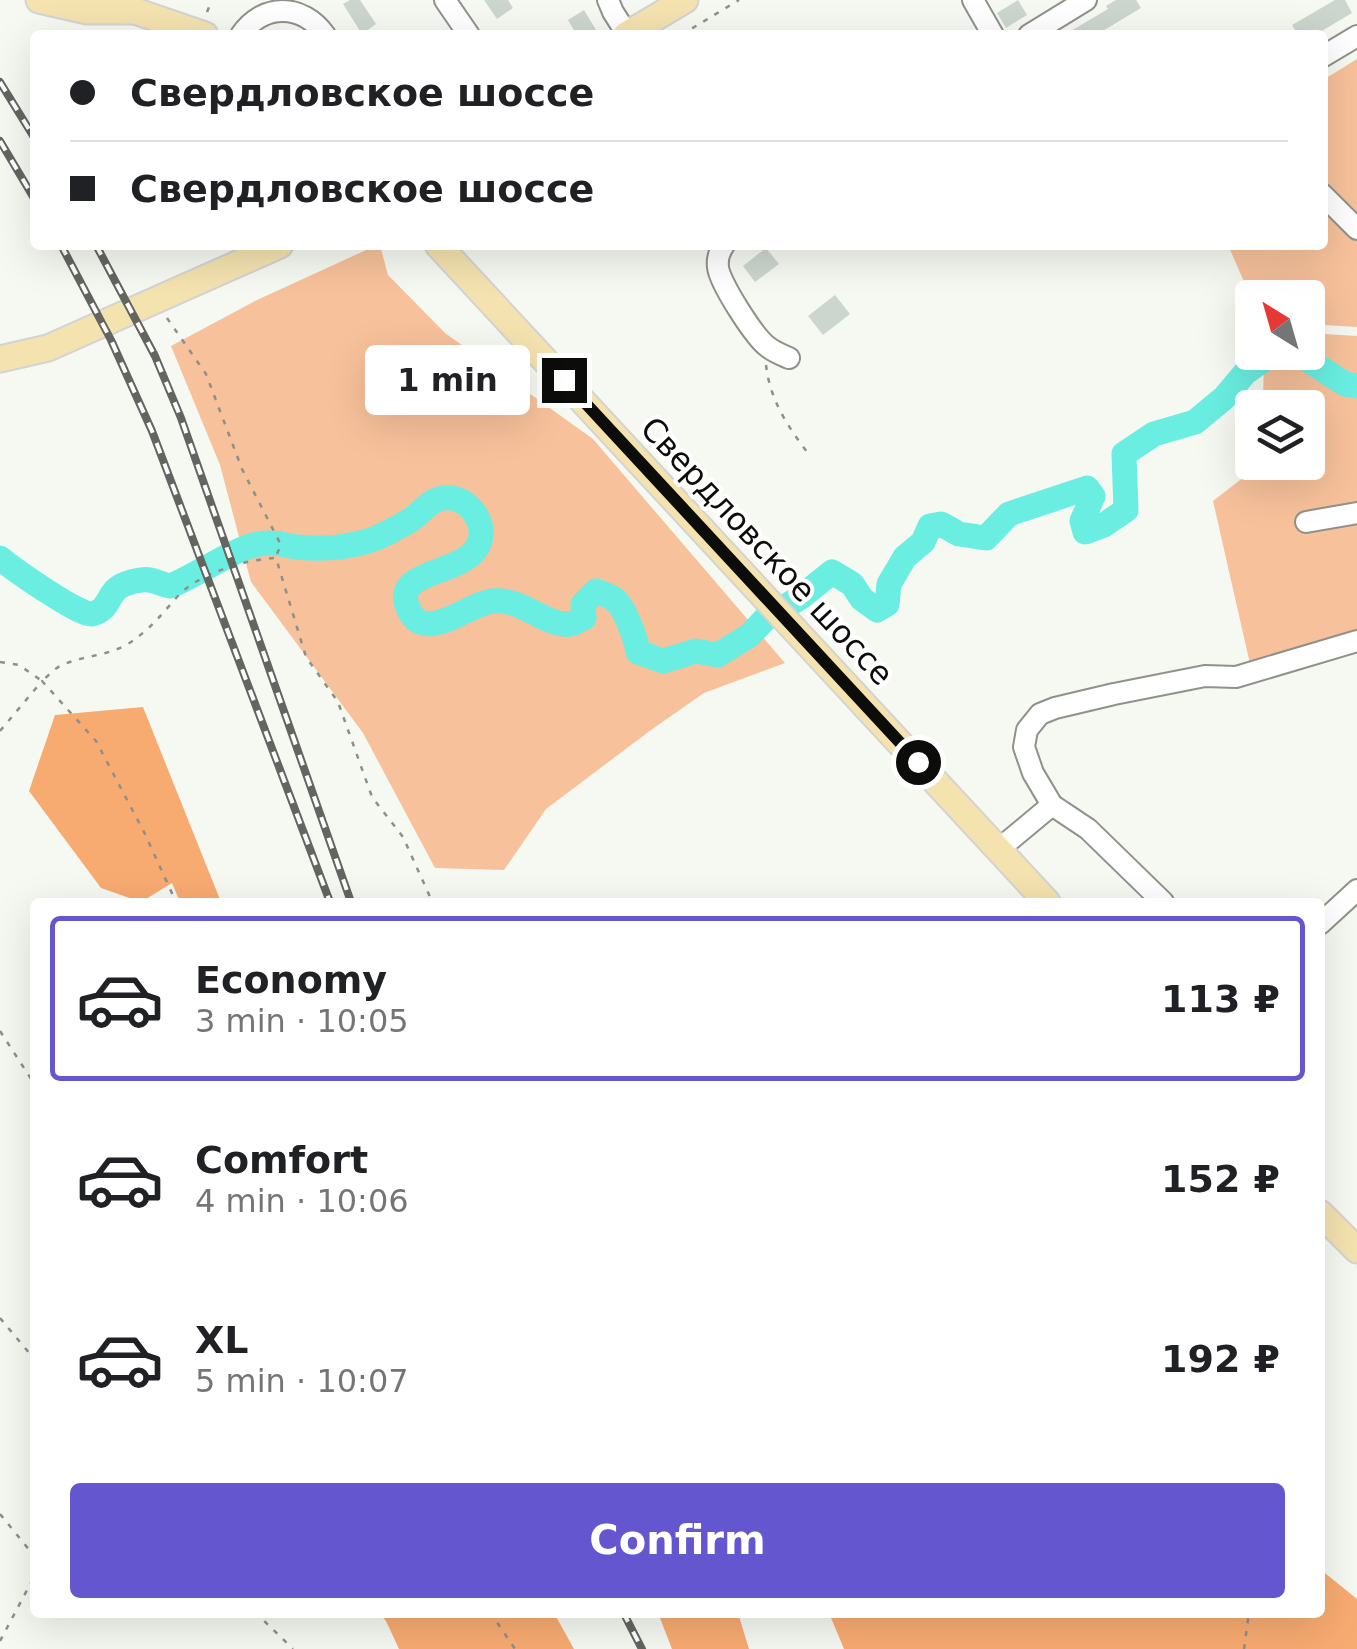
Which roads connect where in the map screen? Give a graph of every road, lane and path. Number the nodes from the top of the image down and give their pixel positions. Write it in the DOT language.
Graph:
graph roads {
  1 [pos="39,0"];
  2 [pos="445,0"];
  3 [pos="608,0"];
  4 [pos="685,0"];
  5 [pos="739,0"];
  6 [pos="973,0"];
  7 [pos="1086,0"];
  8 [pos="126,6"];
  9 [pos="191,30"];
  10 [pos="245,30"];
  11 [pos="320,30"];
  12 [pos="466,30"];
  13 [pos="623,30"];
  14 [pos="634,30"];
  15 [pos="689,30"];
  16 [pos="989,30"];
  17 [pos="1037,30"];
  18 [pos="1357,36"];
  19 [pos="1328,53"];
  20 [pos="1328,200"];
  21 [pos="1357,228"];
  22 [pos="269,250"];
  23 [pos="443,250"];
  24 [pos="719,250"];
  25 [pos="155,300"];
  26 [pos="768,348"];
  27 [pos="789,358"];
  28 [pos="0,359"];
  29 [pos="807,452"];
  30 [pos="1357,513"];
  31 [pos="1306,522"];
  32 [pos="276,558"];
  33 [pos="1357,641"];
  34 [pos="0,662"];
  35 [pos="42,681"];
  36 [pos="0,731"];
  37 [pos="1052,805"];
  38 [pos="998,850"];
  39 [pos="1357,890"];
  40 [pos="174,898"];
  41 [pos="431,898"];
  42 [pos="1043,898"];
  43 [pos="1159,898"];
  44 [pos="1325,919"];
  45 [pos="0,1031"];
  46 [pos="30,1076"];
  47 [pos="1325,1218"];
  48 [pos="1357,1250"];
  49 [pos="0,1318"];
  50 [pos="30,1354"];
  51 [pos="0,1514"];
  52 [pos="30,1551"];
  53 [pos="30,1584"];
  54 [pos="260,1618"];
  55 [pos="494,1618"];
  56 [pos="1248,1618"];
  57 [pos="0,1641"];
  58 [pos="293,1649"];
  59 [pos="515,1649"];
  60 [pos="1244,1649"];
  1 -- 8 [label="main road"];
  2 -- 12 [label="street"];
  3 -- 13 [label="street"];
  4 -- 14 [label="main road"];
  5 -- 15 [label="path"];
  6 -- 16 [label="street"];
  7 -- 17 [label="street"];
  8 -- 9 [label="main road"];
  10 -- 11 [label="street"];
  18 -- 19 [label="street"];
  20 -- 21 [label="street"];
  22 -- 25 [label="main road"];
  23 -- 38 [label="main road, Свердловское шоссе"];
  24 -- 26 [label="street"];
  25 -- 28 [label="main road"];
  25 -- 32 [label="path"];
  26 -- 27 [label="street"];
  26 -- 29 [label="path"];
  30 -- 31 [label="street"];
  32 -- 35 [label="path"];
  32 -- 41 [label="path"];
  33 -- 37 [label="street"];
  34 -- 35 [label="path"];
  35 -- 36 [label="path"];
  35 -- 40 [label="path"];
  37 -- 38 [label="street"];
  37 -- 43 [label="street"];
  38 -- 42 [label="main road, Свердловское шоссе"];
  39 -- 44 [label="street"];
  45 -- 46 [label="path"];
  47 -- 48 [label="main road"];
  49 -- 50 [label="path"];
  51 -- 52 [label="path"];
  53 -- 57 [label="path"];
  54 -- 58 [label="path"];
  55 -- 59 [label="path"];
  56 -- 60 [label="path"];
}
